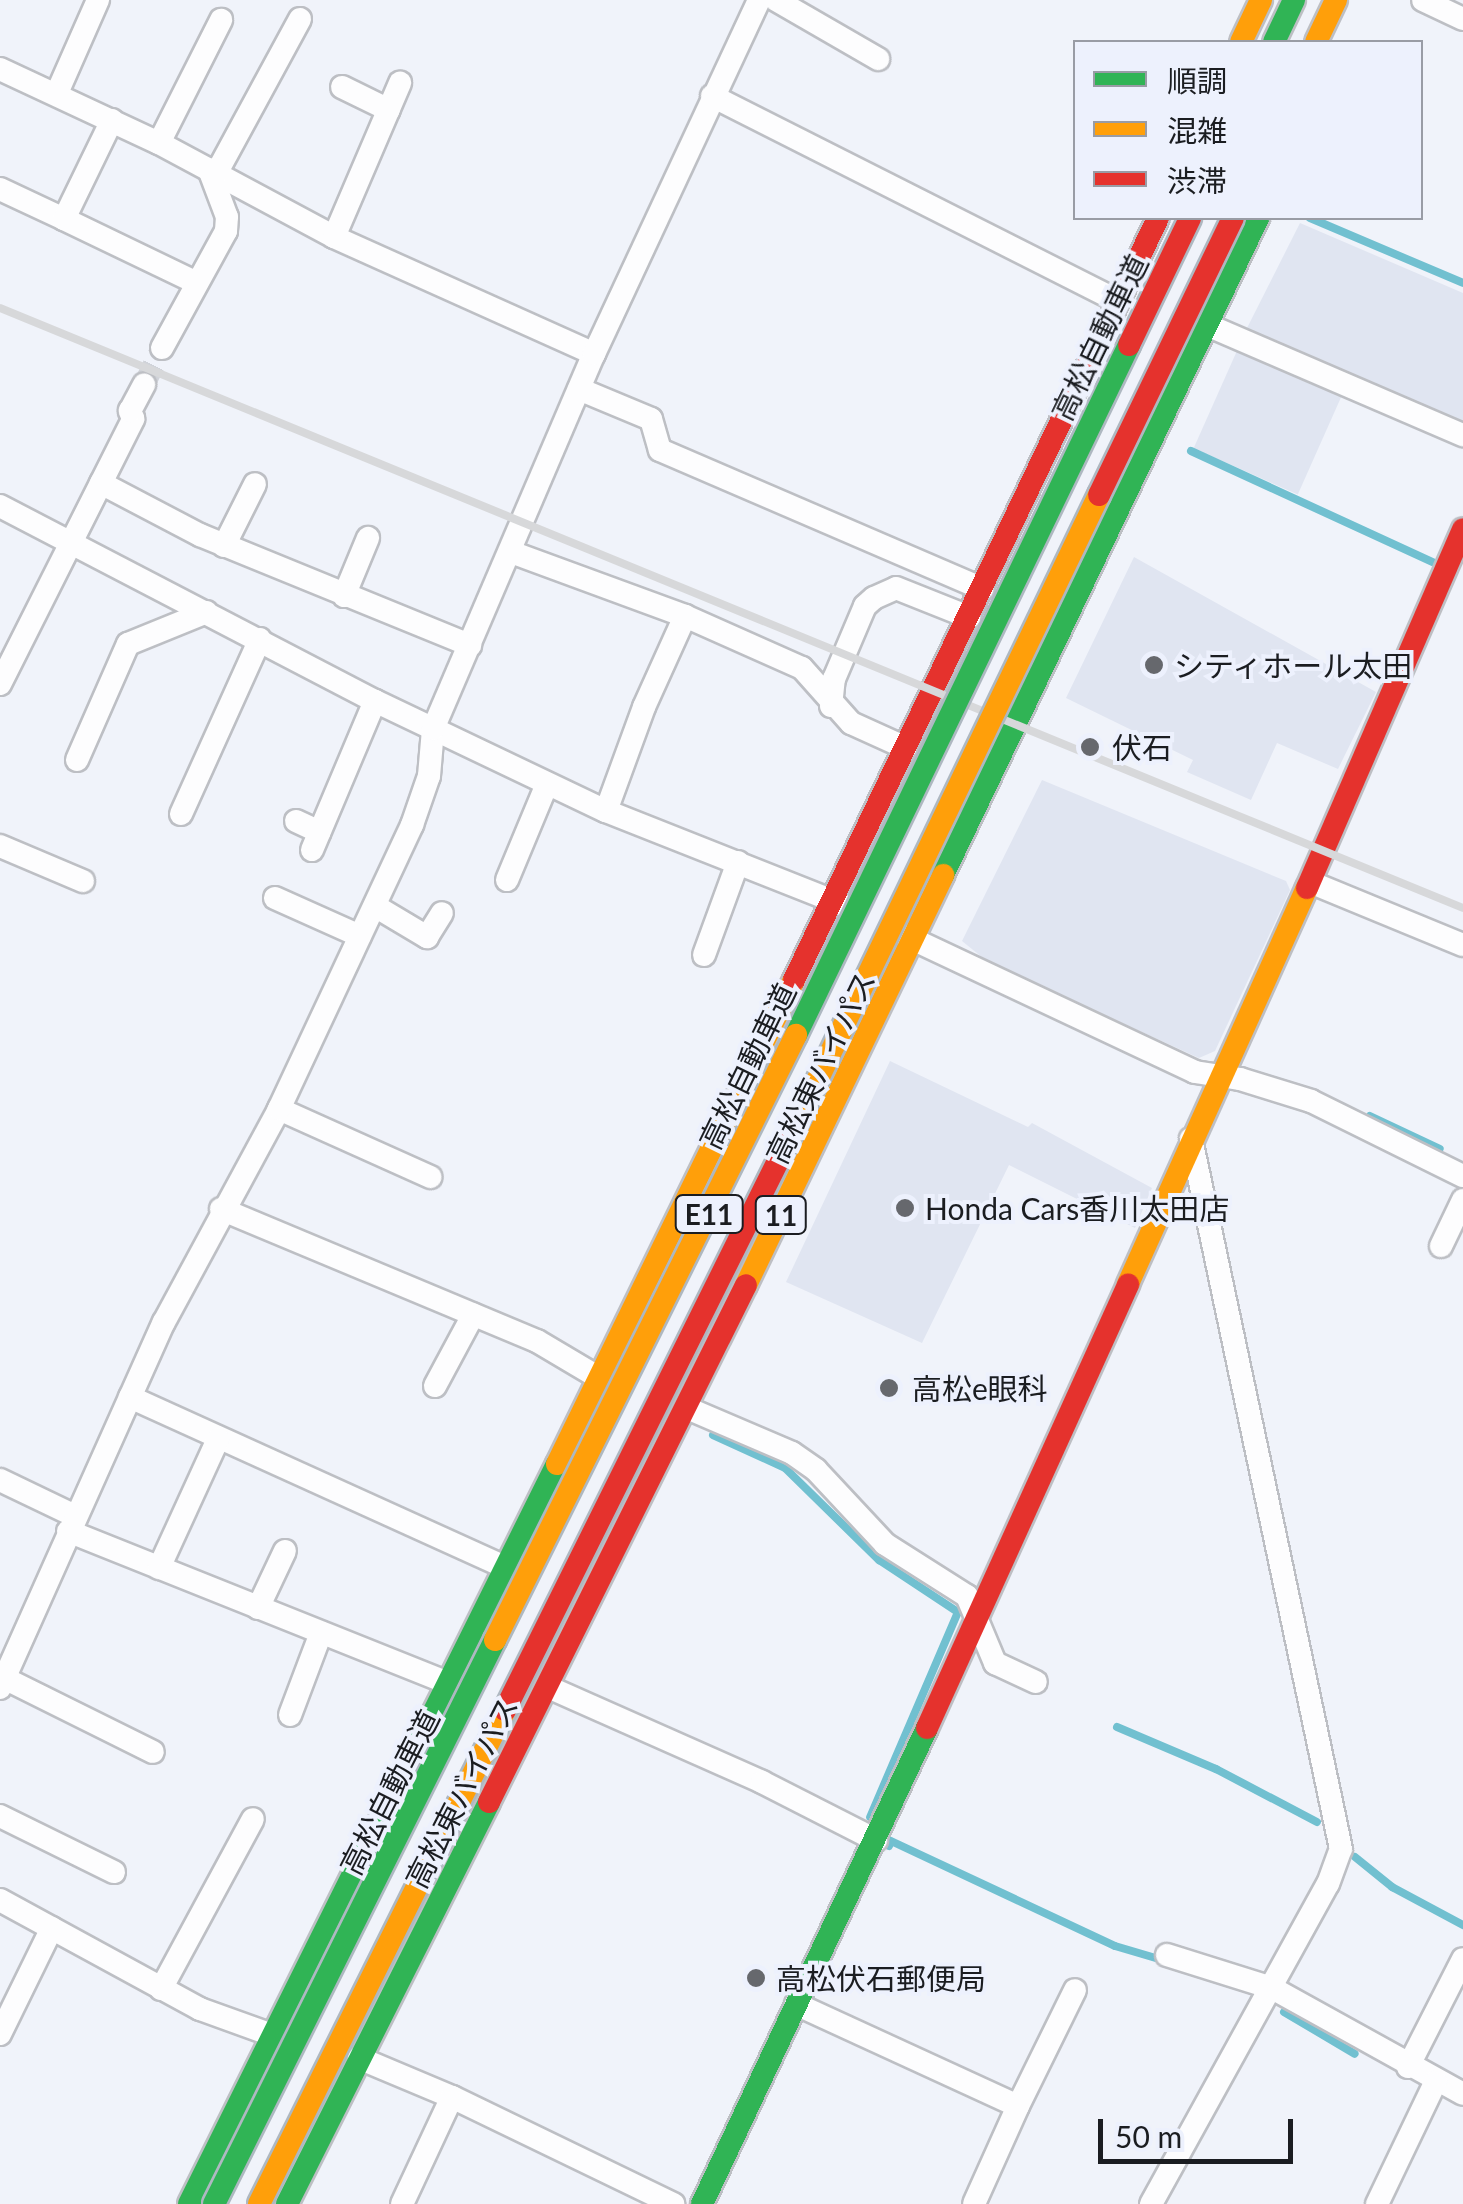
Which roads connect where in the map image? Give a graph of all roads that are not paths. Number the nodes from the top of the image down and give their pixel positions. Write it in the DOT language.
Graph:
graph roads {
  1 [pos="98,0"];
  2 [pos="758,0"];
  3 [pos="776,0"];
  4 [pos="1262,0"];
  5 [pos="1294,0"];
  6 [pos="1336,0"];
  7 [pos="1362,0"];
  8 [pos="1423,0"];
  9 [pos="300,19"];
  10 [pos="1463,19"];
  11 [pos="221,20"];
  12 [pos="1242,40"];
  13 [pos="1275,40"];
  14 [pos="1317,40"];
  15 [pos="1343,40"];
  16 [pos="878,59"];
  17 [pos="0,69"];
  18 [pos="400,83"];
  19 [pos="342,87"];
  20 [pos="57,93"];
  21 [pos="712,96"];
  22 [pos="388,110"];
  23 [pos="112,120"];
  24 [pos="159,143"];
  25 [pos="213,170"];
  26 [pos="0,189"];
  27 [pos="64,219"];
  28 [pos="1157,220"];
  29 [pos="1189,220"];
  30 [pos="1232,220"];
  31 [pos="1257,220"];
  32 [pos="334,237"];
  33 [pos="195,282"];
  34 [pos="1118,301"];
  35 [pos="1208,324"];
  36 [pos="162,348"];
  37 [pos="594,354"];
  38 [pos="144,386"];
  39 [pos="579,389"];
  40 [pos="1463,436"];
  41 [pos="101,483"];
  42 [pos="255,484"];
  43 [pos="0,506"];
  44 [pos="1463,529"];
  45 [pos="368,538"];
  46 [pos="70,542"];
  47 [pos="224,546"];
  48 [pos="511,552"];
  49 [pos="982,589"];
  50 [pos="344,596"];
  51 [pos="207,612"];
  52 [pos="685,616"];
  53 [pos="969,617"];
  54 [pos="260,639"];
  55 [pos="470,646"];
  56 [pos="7,653"];
  57 [pos="0,684"];
  58 [pos="376,701"];
  59 [pos="832,706"];
  60 [pos="432,729"];
  61 [pos="906,748"];
  62 [pos="77,760"];
  63 [pos="547,784"];
  64 [pos="606,812"];
  65 [pos="181,814"];
  66 [pos="296,822"];
  67 [pos="0,846"];
  68 [pos="738,862"];
  69 [pos="507,880"];
  70 [pos="82,882"];
  71 [pos="1310,882"];
  72 [pos="275,898"];
  73 [pos="834,900"];
  74 [pos="375,906"];
  75 [pos="442,913"];
  76 [pos="360,936"];
  77 [pos="915,940"];
  78 [pos="1463,945"];
  79 [pos="704,955"];
  80 [pos="1219,1077"];
  81 [pos="279,1109"];
  82 [pos="1192,1139"];
  83 [pos="1463,1176"];
  84 [pos="430,1177"];
  85 [pos="1463,1200"];
  86 [pos="221,1210"];
  87 [pos="1441,1246"];
  88 [pos="473,1315"];
  89 [pos="601,1379"];
  90 [pos="435,1386"];
  91 [pos="130,1397"];
  92 [pos="687,1408"];
  93 [pos="218,1439"];
  94 [pos="0,1480"];
  95 [pos="71,1524"];
  96 [pos="285,1551"];
  97 [pos="159,1568"];
  98 [pos="507,1568"];
  99 [pos="258,1608"];
  100 [pos="977,1611"];
  101 [pos="321,1633"];
  102 [pos="1036,1682"];
  103 [pos="2,1683"];
  104 [pos="450,1684"];
  105 [pos="548,1687"];
  106 [pos="290,1715"];
  107 [pos="153,1752"];
  108 [pos="0,1816"];
  109 [pos="253,1819"];
  110 [pos="876,1840"];
  111 [pos="114,1872"];
  112 [pos="0,1900"];
  113 [pos="52,1928"];
  114 [pos="1168,1956"];
  115 [pos="1463,1960"];
  116 [pos="1272,1988"];
  117 [pos="161,1989"];
  118 [pos="1075,1990"];
  119 [pos="796,2004"];
  120 [pos="0,2034"];
  121 [pos="274,2036"];
  122 [pos="359,2058"];
  123 [pos="1408,2067"];
  124 [pos="1436,2081"];
  125 [pos="1463,2094"];
  126 [pos="452,2097"];
  127 [pos="1018,2106"];
  128 [pos="190,2204"];
  129 [pos="214,2204"];
  130 [pos="259,2204"];
  131 [pos="287,2204"];
  132 [pos="402,2204"];
  133 [pos="672,2204"];
  134 [pos="702,2204"];
  135 [pos="974,2204"];
  136 [pos="1151,2204"];
  137 [pos="1377,2204"];
  1 -- 20 [label="street"];
  2 -- 21 [label="street"];
  3 -- 16 [label="street"];
  4 -- 12 [label="main road"];
  5 -- 13 [label="main road"];
  6 -- 14 [label="main road"];
  7 -- 15 [label="main road"];
  8 -- 10 [label="street"];
  9 -- 25 [label="street"];
  11 -- 24 [label="street"];
  17 -- 20 [label="street"];
  18 -- 22 [label="street"];
  19 -- 22 [label="street"];
  20 -- 23 [label="street"];
  21 -- 34 [label="street"];
  21 -- 37 [label="street"];
  22 -- 32 [label="street"];
  23 -- 24 [label="street"];
  23 -- 27 [label="street"];
  24 -- 25 [label="street"];
  25 -- 32 [label="street"];
  25 -- 33 [label="street"];
  26 -- 27 [label="street"];
  27 -- 33 [label="street"];
  28 -- 34 [label="main road, 高松東バイパス"];
  29 -- 129 [label="main road, 高松自動車道 / E11, bridge"];
  30 -- 130 [label="main road, E11, bridge"];
  31 -- 35 [label="main road, 高松東バイパス / 11"];
  32 -- 37 [label="street"];
  33 -- 36 [label="street"];
  34 -- 49 [label="main road, 高松東バイパス"];
  35 -- 40 [label="street"];
  35 -- 77 [label="main road, 高松東バイパス / 11"];
  37 -- 39 [label="street"];
  38 -- 41 [label="street"];
  39 -- 48 [label="street"];
  39 -- 49 [label="street"];
  41 -- 46 [label="street"];
  41 -- 47 [label="street"];
  42 -- 47 [label="street"];
  43 -- 46 [label="street"];
  44 -- 71 [label="main road"];
  45 -- 50 [label="street"];
  46 -- 51 [label="street"];
  46 -- 56 [label="street"];
  47 -- 50 [label="street"];
  48 -- 52 [label="street"];
  48 -- 55 [label="street"];
  49 -- 53 [label="main road, 高松東バイパス"];
  50 -- 55 [label="street"];
  51 -- 54 [label="street"];
  51 -- 62 [label="street"];
  52 -- 59 [label="street"];
  52 -- 64 [label="street"];
  53 -- 59 [label="street"];
  53 -- 61 [label="main road, 高松東バイパス"];
  54 -- 58 [label="street"];
  54 -- 65 [label="street"];
  55 -- 60 [label="street"];
  56 -- 57 [label="street"];
  58 -- 60 [label="street"];
  58 -- 66 [label="street"];
  59 -- 61 [label="street"];
  60 -- 63 [label="street"];
  60 -- 74 [label="street"];
  61 -- 73 [label="main road, 高松東バイパス"];
  63 -- 64 [label="street"];
  63 -- 69 [label="street"];
  64 -- 68 [label="street"];
  67 -- 70 [label="street"];
  68 -- 73 [label="street"];
  68 -- 79 [label="street"];
  71 -- 78 [label="street"];
  71 -- 80 [label="main road"];
  72 -- 76 [label="street"];
  73 -- 77 [label="street"];
  73 -- 89 [label="main road, 高松東バイパス"];
  74 -- 75 [label="street"];
  74 -- 76 [label="street"];
  76 -- 81 [label="street"];
  77 -- 80 [label="street"];
  77 -- 92 [label="main road, 高松東バイパス / 11"];
  80 -- 82 [label="main road"];
  80 -- 83 [label="street"];
  81 -- 84 [label="street"];
  81 -- 86 [label="street"];
  82 -- 100 [label="main road"];
  82 -- 116 [label="street"];
  85 -- 87 [label="street"];
  86 -- 88 [label="street"];
  86 -- 91 [label="street"];
  88 -- 89 [label="street"];
  88 -- 90 [label="street"];
  89 -- 98 [label="main road, 高松東バイパス"];
  91 -- 93 [label="street"];
  91 -- 95 [label="street"];
  92 -- 100 [label="street"];
  92 -- 105 [label="main road, 高松東バイパス / 11"];
  93 -- 97 [label="street"];
  93 -- 98 [label="street"];
  94 -- 95 [label="street"];
  95 -- 97 [label="street"];
  95 -- 103 [label="street"];
  96 -- 99 [label="street"];
  97 -- 99 [label="street"];
  98 -- 104 [label="main road, 高松東バイパス"];
  99 -- 101 [label="street"];
  100 -- 102 [label="street"];
  100 -- 110 [label="main road"];
  101 -- 104 [label="street"];
  101 -- 106 [label="street"];
  103 -- 107 [label="street"];
  104 -- 121 [label="main road, 高松東バイパス"];
  105 -- 110 [label="street"];
  105 -- 122 [label="main road, 高松東バイパス / 11"];
  108 -- 111 [label="street"];
  109 -- 117 [label="street"];
  110 -- 119 [label="main road"];
  112 -- 113 [label="street"];
  113 -- 117 [label="street"];
  113 -- 120 [label="street"];
  114 -- 116 [label="street"];
  115 -- 123 [label="street"];
  116 -- 123 [label="street"];
  116 -- 136 [label="street"];
  117 -- 121 [label="street"];
  118 -- 127 [label="street"];
  119 -- 127 [label="street"];
  119 -- 134 [label="main road"];
  121 -- 128 [label="main road, 高松東バイパス"];
  122 -- 126 [label="street"];
  122 -- 131 [label="main road, 高松東バイパス / 11"];
  123 -- 124 [label="street"];
  124 -- 125 [label="street"];
  124 -- 137 [label="street"];
  126 -- 132 [label="street"];
  126 -- 133 [label="street"];
  127 -- 135 [label="street"];
}
